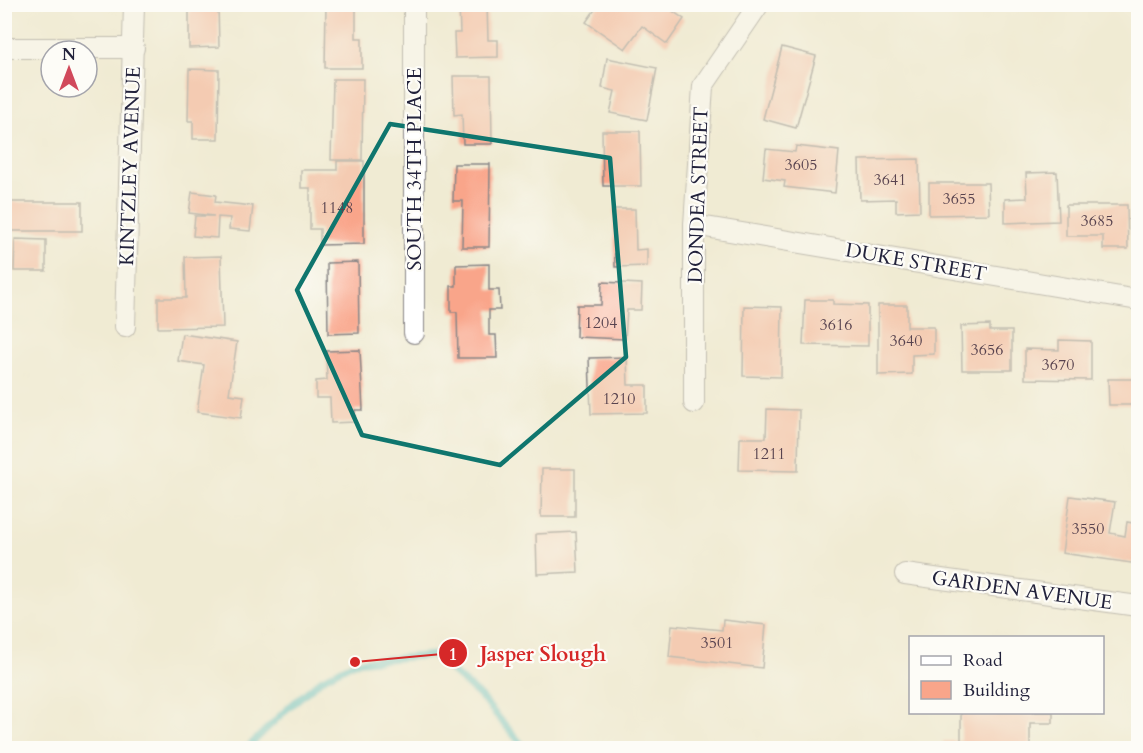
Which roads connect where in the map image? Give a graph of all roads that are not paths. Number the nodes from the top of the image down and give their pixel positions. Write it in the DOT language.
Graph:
graph roads {
  1 [pos="134,4"];
  2 [pos="414,4"];
  3 [pos="759,4"];
  4 [pos="4,48"];
  5 [pos="134,48"];
  6 [pos="694,225"];
  7 [pos="1138,300"];
  8 [pos="125,327"];
  9 [pos="414,333"];
  10 [pos="694,404"];
  11 [pos="905,574"];
  12 [pos="1138,606"];
  1 -- 5 [label="street, KINTZLEY AVENUE"];
  2 -- 9 [label="street, SOUTH 34TH PLACE"];
  3 -- 6 [label="street, DONDEA STREET"];
  4 -- 5 [label="street"];
  5 -- 8 [label="street, KINTZLEY AVENUE"];
  6 -- 7 [label="street, DUKE STREET"];
  6 -- 10 [label="street, DONDEA STREET"];
  11 -- 12 [label="street, GARDEN AVENUE"];
}
